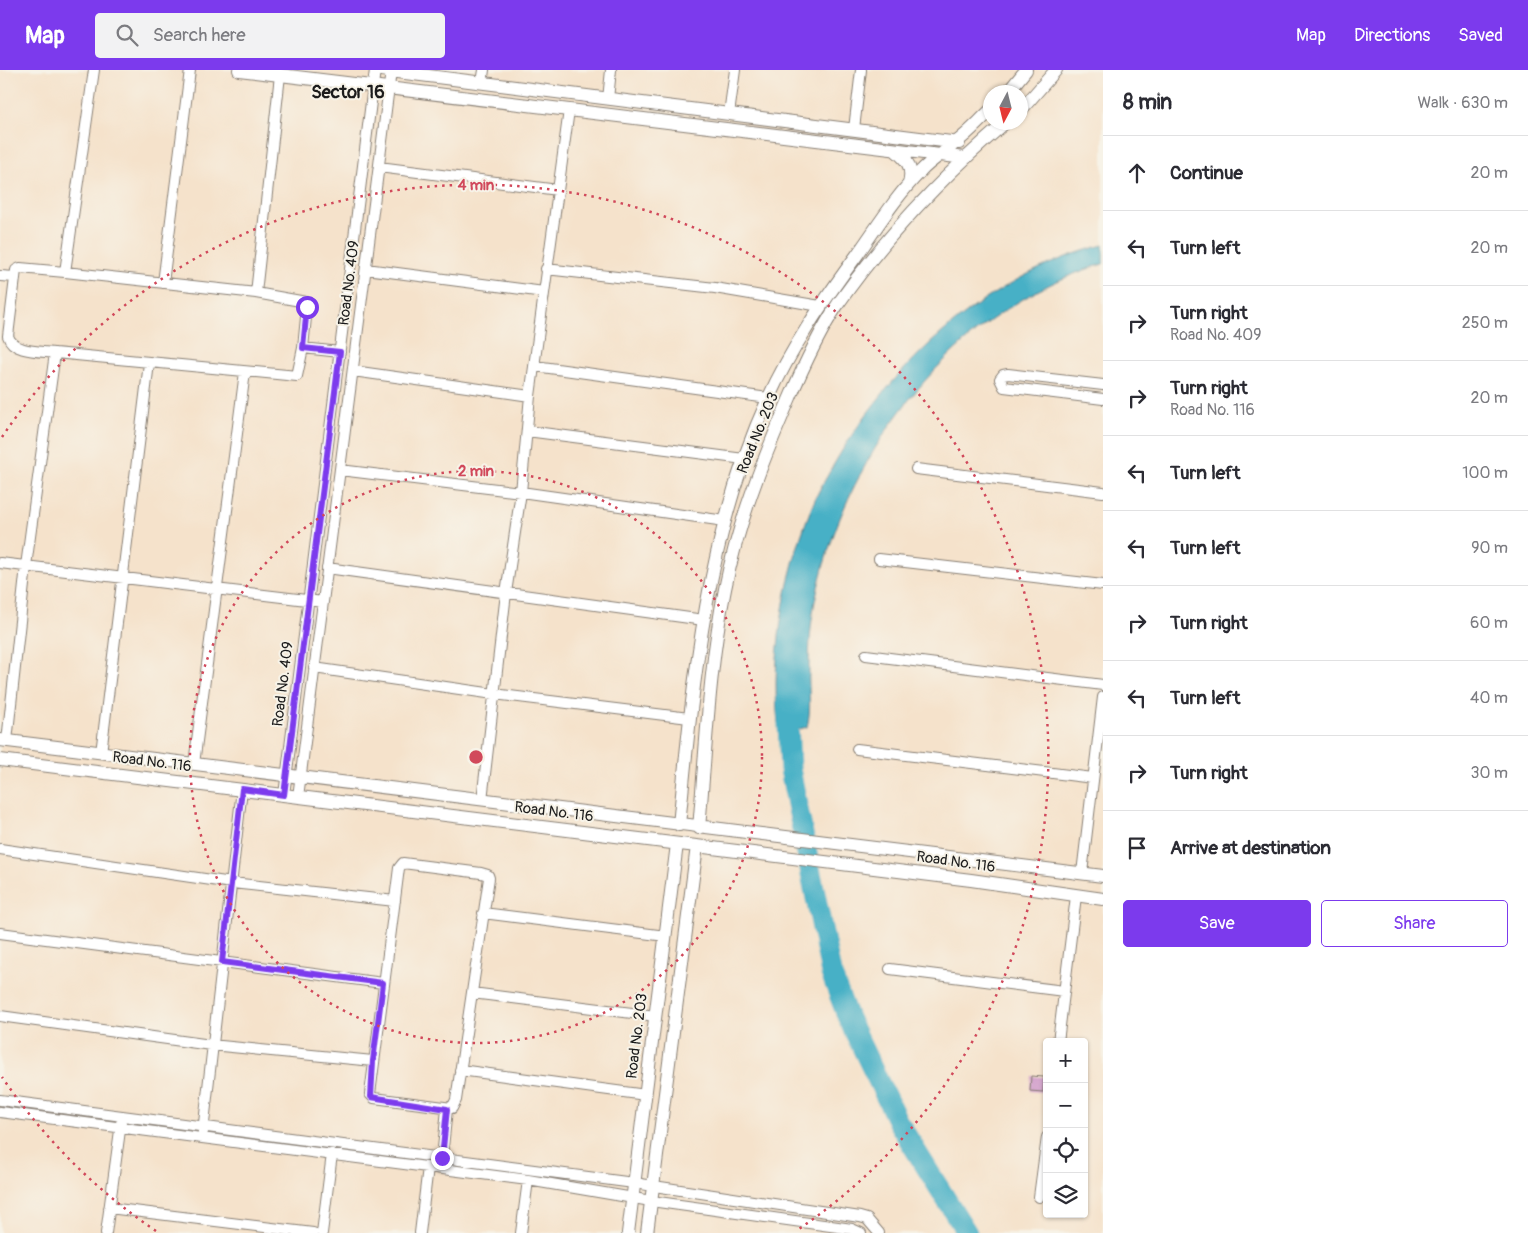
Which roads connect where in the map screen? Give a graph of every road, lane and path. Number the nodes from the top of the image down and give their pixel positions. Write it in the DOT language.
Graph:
graph roads {
  1 [pos="94,70"];
  2 [pos="190,70"];
  3 [pos="239,70"];
  4 [pos="375,70"];
  5 [pos="612,70"];
  6 [pos="735,70"];
  7 [pos="861,70"];
  8 [pos="1026,70"];
  9 [pos="1056,70"];
  10 [pos="386,71"];
  11 [pos="280,75"];
  12 [pos="483,76"];
  13 [pos="1014,85"];
  14 [pos="373,86"];
  15 [pos="389,88"];
  16 [pos="608,99"];
  17 [pos="1028,101"];
  18 [pos="569,110"];
  19 [pos="729,114"];
  20 [pos="983,117"];
  21 [pos="854,129"];
  22 [pos="997,130"];
  23 [pos="957,142"];
  24 [pos="979,145"];
  25 [pos="895,150"];
  26 [pos="939,155"];
  27 [pos="965,158"];
  28 [pos="379,167"];
  29 [pos="909,184"];
  30 [pos="558,190"];
  31 [pos="366,269"];
  32 [pos="546,269"];
  33 [pos="65,272"];
  34 [pos="0,276"];
  35 [pos="15,277"];
  36 [pos="163,283"];
  37 [pos="256,292"];
  38 [pos="544,292"];
  39 [pos="820,306"];
  40 [pos="303,348"];
  41 [pos="340,352"];
  42 [pos="56,353"];
  43 [pos="149,363"];
  44 [pos="535,366"];
  45 [pos="353,371"];
  46 [pos="245,372"];
  47 [pos="1103,385"];
  48 [pos="530,396"];
  49 [pos="768,398"];
  50 [pos="1103,399"];
  51 [pos="527,430"];
  52 [pos="744,458"];
  53 [pos="916,468"];
  54 [pos="340,470"];
  55 [pos="522,492"];
  56 [pos="1103,492"];
  57 [pos="725,521"];
  58 [pos="879,559"];
  59 [pos="0,563"];
  60 [pos="26,566"];
  61 [pos="327,568"];
  62 [pos="122,578"];
  63 [pos="1103,585"];
  64 [pos="216,589"];
  65 [pos="506,593"];
  66 [pos="308,600"];
  67 [pos="323,602"];
  68 [pos="704,620"];
  69 [pos="866,655"];
  70 [pos="314,668"];
  71 [pos="1103,685"];
  72 [pos="494,694"];
  73 [pos="1103,696"];
  74 [pos="689,718"];
  75 [pos="3,741"];
  76 [pos="858,750"];
  77 [pos="101,753"];
  78 [pos="0,760"];
  79 [pos="194,764"];
  80 [pos="286,776"];
  81 [pos="300,778"];
  82 [pos="1093,778"];
  83 [pos="242,789"];
  84 [pos="284,795"];
  85 [pos="298,797"];
  86 [pos="482,800"];
  87 [pos="679,825"];
  88 [pos="698,828"];
  89 [pos="677,844"];
  90 [pos="697,846"];
  91 [pos="0,849"];
  92 [pos="1082,873"];
  93 [pos="1103,876"];
  94 [pos="232,883"];
  95 [pos="1076,896"];
  96 [pos="1103,899"];
  97 [pos="395,901"];
  98 [pos="483,913"];
  99 [pos="0,933"];
  100 [pos="666,936"];
  101 [pos="222,962"];
  102 [pos="890,969"];
  103 [pos="383,983"];
  104 [pos="1064,991"];
  105 [pos="472,993"];
  106 [pos="0,1016"];
  107 [pos="656,1016"];
  108 [pos="1058,1038"];
  109 [pos="211,1045"];
  110 [pos="373,1061"];
  111 [pos="460,1070"];
  112 [pos="646,1095"];
  113 [pos="0,1100"];
  114 [pos="447,1109"];
  115 [pos="0,1112"];
  116 [pos="122,1116"];
  117 [pos="204,1127"];
  118 [pos="120,1128"];
  119 [pos="202,1138"];
  120 [pos="332,1154"];
  121 [pos="442,1158"];
  122 [pos="428,1167"];
  123 [pos="1043,1171"];
  124 [pos="528,1180"];
  125 [pos="634,1183"];
  126 [pos="652,1187"];
  127 [pos="632,1197"];
  128 [pos="1040,1197"];
  129 [pos="651,1201"];
  130 [pos="109,1208"];
  131 [pos="106,1233"];
  132 [pos="313,1233"];
  133 [pos="322,1233"];
  134 [pos="420,1233"];
  135 [pos="521,1233"];
  136 [pos="628,1233"];
  137 [pos="646,1233"];
  138 [pos="861,1233"];
  139 [pos="879,1233"];
  1 -- 33 [label="street"];
  2 -- 36 [label="street"];
  3 -- 11 [label="street"];
  4 -- 14 [label="street, Road No. 409"];
  5 -- 16 [label="street"];
  6 -- 19 [label="street"];
  7 -- 21 [label="street"];
  8 -- 13 [label="street"];
  9 -- 17 [label="street"];
  10 -- 12 [label="street"];
  10 -- 15 [label="street, Road No. 409"];
  11 -- 14 [label="street"];
  11 -- 37 [label="street"];
  12 -- 16 [label="street"];
  14 -- 15 [label="street"];
  14 -- 41 [label="street, Road No. 409"];
  15 -- 18 [label="street"];
  15 -- 28 [label="street, Road No. 409"];
  16 -- 19 [label="street"];
  18 -- 25 [label="street"];
  18 -- 30 [label="street"];
  19 -- 21 [label="street"];
  20 -- 23 [label="street"];
  21 -- 23 [label="street"];
  22 -- 24 [label="street, Road No. 203"];
  23 -- 24 [label="street"];
  23 -- 26 [label="street"];
  24 -- 27 [label="street, Road No. 203"];
  25 -- 26 [label="street"];
  25 -- 29 [label="street"];
  26 -- 27 [label="street"];
  26 -- 29 [label="street"];
  27 -- 88 [label="street, Road No. 203"];
  28 -- 30 [label="street"];
  28 -- 31 [label="street, Road No. 409"];
  29 -- 39 [label="street"];
  30 -- 32 [label="street"];
  31 -- 38 [label="street"];
  31 -- 45 [label="street, Road No. 409"];
  32 -- 38 [label="street"];
  32 -- 39 [label="street"];
  33 -- 35 [label="street"];
  33 -- 36 [label="street"];
  34 -- 35 [label="street"];
  35 -- 42 [label="street"];
  36 -- 37 [label="street"];
  37 -- 40 [label="street"];
  38 -- 44 [label="street"];
  39 -- 49 [label="street"];
  40 -- 41 [label="street"];
  40 -- 46 [label="street"];
  41 -- 66 [label="street, Road No. 409"];
  42 -- 43 [label="street"];
  42 -- 60 [label="street"];
  43 -- 46 [label="street"];
  43 -- 62 [label="street"];
  44 -- 48 [label="street"];
  44 -- 49 [label="street"];
  45 -- 48 [label="street"];
  45 -- 54 [label="street, Road No. 409"];
  46 -- 64 [label="street"];
  47 -- 50 [label="street"];
  48 -- 51 [label="street"];
  49 -- 52 [label="street"];
  51 -- 52 [label="street"];
  51 -- 55 [label="street"];
  52 -- 57 [label="street"];
  53 -- 56 [label="street"];
  54 -- 55 [label="street"];
  54 -- 61 [label="street, Road No. 409"];
  55 -- 57 [label="street"];
  55 -- 65 [label="street"];
  57 -- 68 [label="street"];
  58 -- 63 [label="street"];
  59 -- 60 [label="street"];
  60 -- 62 [label="street"];
  60 -- 75 [label="street"];
  61 -- 65 [label="street"];
  61 -- 67 [label="street, Road No. 409"];
  62 -- 64 [label="street"];
  62 -- 77 [label="street"];
  64 -- 66 [label="street"];
  64 -- 79 [label="street"];
  65 -- 68 [label="street"];
  65 -- 72 [label="street"];
  66 -- 67 [label="street"];
  66 -- 80 [label="street, Road No. 409"];
  67 -- 70 [label="street, Road No. 409"];
  68 -- 74 [label="street"];
  69 -- 71 [label="street"];
  70 -- 72 [label="street"];
  70 -- 81 [label="street, Road No. 409"];
  72 -- 74 [label="street"];
  72 -- 86 [label="street"];
  73 -- 82 [label="street"];
  74 -- 87 [label="street"];
  75 -- 77 [label="street, Road No. 116"];
  76 -- 82 [label="street"];
  77 -- 79 [label="street, Road No. 116"];
  78 -- 83 [label="street, Road No. 116"];
  79 -- 80 [label="street, Road No. 116"];
  80 -- 81 [label="street, Road No. 116"];
  80 -- 84 [label="street, Road No. 409"];
  81 -- 85 [label="street, Road No. 409"];
  81 -- 86 [label="street, Road No. 116"];
  82 -- 92 [label="street"];
  83 -- 84 [label="street, Road No. 116"];
  83 -- 94 [label="street"];
  84 -- 85 [label="street, Road No. 116"];
  85 -- 89 [label="street, Road No. 116"];
  86 -- 87 [label="street, Road No. 116"];
  87 -- 88 [label="street, Road No. 116"];
  88 -- 92 [label="street, Road No. 116"];
  89 -- 90 [label="street, Road No. 116"];
  89 -- 100 [label="street, Road No. 203"];
  90 -- 95 [label="street, Road No. 116"];
  90 -- 126 [label="street"];
  91 -- 94 [label="street"];
  92 -- 93 [label="street, Road No. 116"];
  94 -- 97 [label="street"];
  94 -- 101 [label="street"];
  95 -- 96 [label="street, Road No. 116"];
  95 -- 104 [label="street"];
  97 -- 98 [label="street"];
  97 -- 103 [label="street"];
  98 -- 100 [label="street"];
  98 -- 105 [label="street"];
  99 -- 101 [label="street"];
  100 -- 107 [label="street, Road No. 203"];
  101 -- 103 [label="street"];
  101 -- 109 [label="street"];
  102 -- 104 [label="street"];
  103 -- 110 [label="street"];
  104 -- 108 [label="street"];
  105 -- 107 [label="street"];
  105 -- 111 [label="street"];
  106 -- 109 [label="street"];
  107 -- 112 [label="street, Road No. 203"];
  109 -- 110 [label="street"];
  109 -- 117 [label="street"];
  110 -- 114 [label="street"];
  111 -- 112 [label="street"];
  111 -- 114 [label="street"];
  112 -- 125 [label="street, Road No. 203"];
  113 -- 116 [label="street"];
  114 -- 121 [label="street"];
  115 -- 118 [label="street"];
  116 -- 117 [label="street"];
  116 -- 118 [label="street"];
  117 -- 119 [label="street"];
  117 -- 121 [label="street"];
  118 -- 119 [label="street"];
  118 -- 130 [label="street"];
  119 -- 120 [label="street"];
  120 -- 122 [label="street"];
  120 -- 133 [label="street"];
  121 -- 125 [label="street"];
  122 -- 124 [label="street"];
  122 -- 134 [label="street"];
  123 -- 128 [label="street"];
  124 -- 127 [label="street"];
  124 -- 135 [label="street"];
  125 -- 126 [label="street"];
  125 -- 127 [label="street, Road No. 203"];
  126 -- 129 [label="street"];
  126 -- 139 [label="street"];
  127 -- 129 [label="street"];
  127 -- 136 [label="street, Road No. 203"];
  129 -- 137 [label="street"];
  129 -- 138 [label="street"];
  130 -- 131 [label="street"];
  130 -- 132 [label="street"];
}
